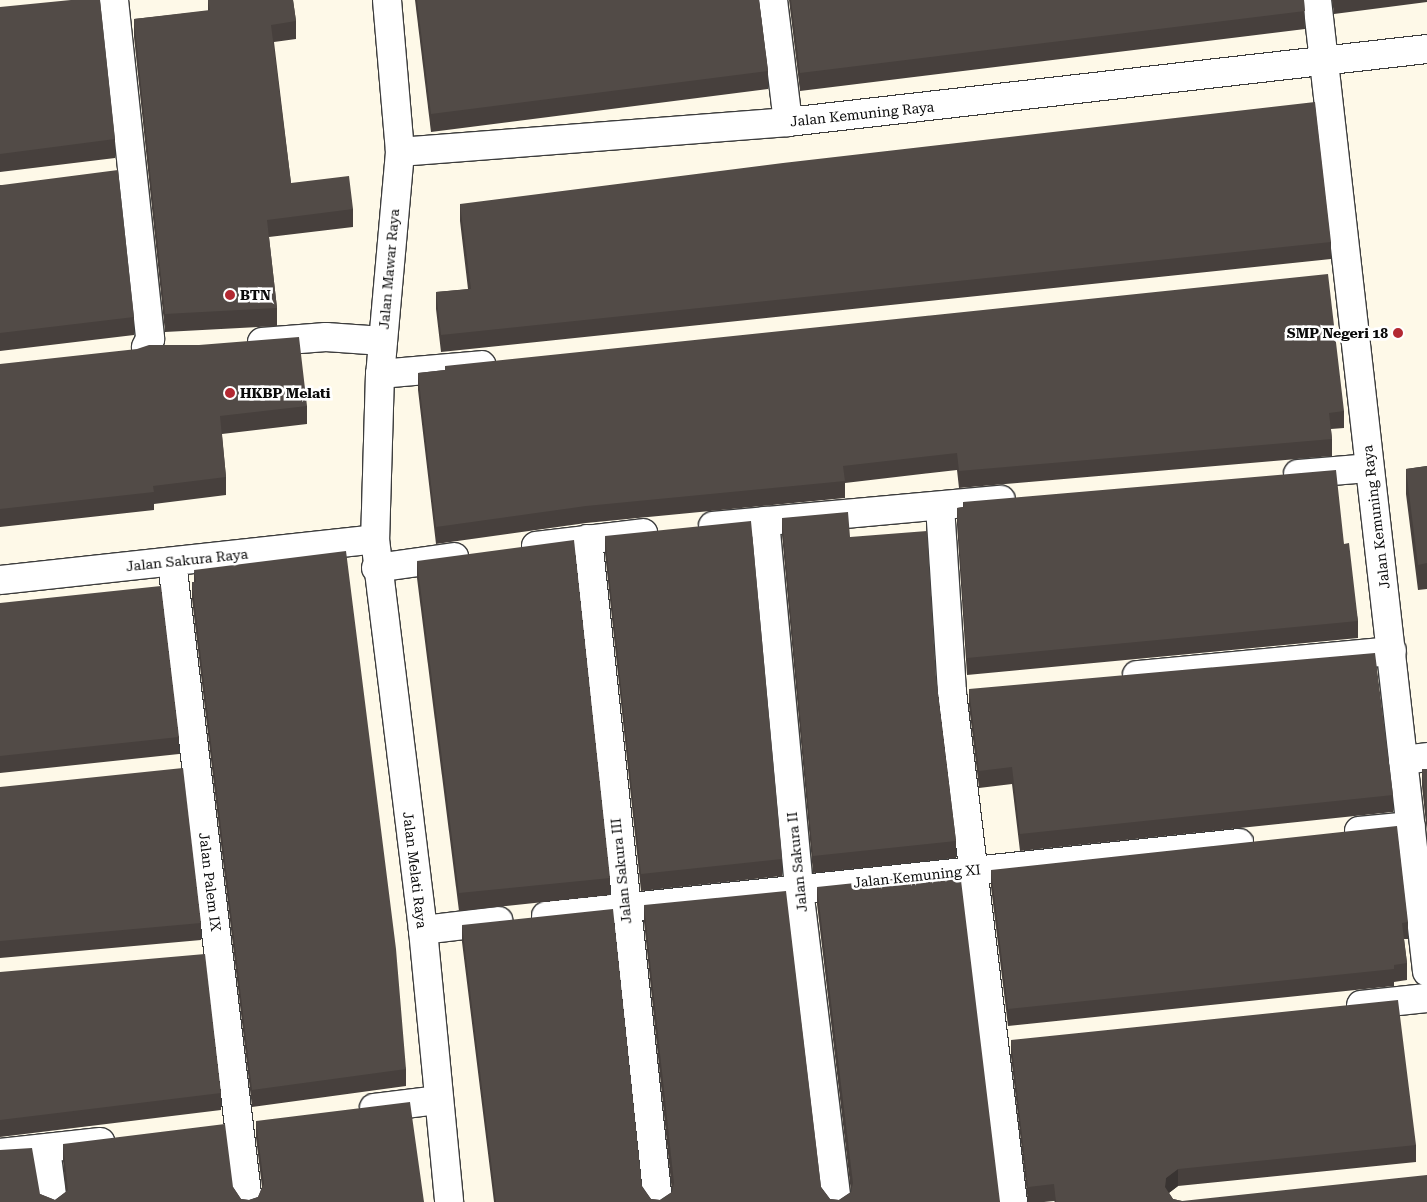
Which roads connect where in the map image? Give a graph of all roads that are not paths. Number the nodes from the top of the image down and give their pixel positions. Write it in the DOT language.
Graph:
graph roads {
  1 [pos="100,0"];
  2 [pos="387,0"];
  3 [pos="774,0"];
  4 [pos="1317,0"];
  5 [pos="1427,49"];
  6 [pos="1323,62"];
  7 [pos="788,122"];
  8 [pos="400,152"];
  9 [pos="133,171"];
  10 [pos="104,175"];
  11 [pos="383,341"];
  12 [pos="234,345"];
  13 [pos="147,349"];
  14 [pos="507,362"];
  15 [pos="380,374"];
  16 [pos="1369,468"];
  17 [pos="1272,477"];
  18 [pos="1028,498"];
  19 [pos="940,506"];
  20 [pos="765,521"];
  21 [pos="375,539"];
  22 [pos="588,539"];
  23 [pos="511,549"];
  24 [pos="482,553"];
  25 [pos="172,562"];
  26 [pos="376,568"];
  27 [pos="0,580"];
  28 [pos="1392,651"];
  29 [pos="1109,677"];
  30 [pos="982,689"];
  31 [pos="952,692"];
  32 [pos="1415,758"];
  33 [pos="196,768"];
  34 [pos="167,772"];
  35 [pos="1411,826"];
  36 [pos="1332,834"];
  37 [pos="1263,841"];
  38 [pos="975,870"];
  39 [pos="799,889"];
  40 [pos="625,907"];
  41 [pos="423,930"];
  42 [pos="219,954"];
  43 [pos="1426,954"];
  44 [pos="191,956"];
  45 [pos="1427,998"];
  46 [pos="1339,1007"];
  47 [pos="438,1100"];
  48 [pos="349,1111"];
  49 [pos="250,1122"];
  50 [pos="211,1127"];
  51 [pos="124,1139"];
  52 [pos="46,1149"];
  53 [pos="0,1153"];
  54 [pos="53,1202"];
  55 [pos="248,1202"];
  56 [pos="449,1202"];
  57 [pos="658,1202"];
  58 [pos="837,1202"];
  59 [pos="1013,1202"];
  1 -- 9 [label="street"];
  2 -- 8 [label="street, Jalan Mawar Raya"];
  3 -- 7 [label="street"];
  4 -- 6 [label="street"];
  5 -- 6 [label="street, Jalan Kemuning Raya"];
  6 -- 7 [label="street, Jalan Kemuning Raya"];
  6 -- 16 [label="street, Jalan Kemuning Raya"];
  7 -- 8 [label="street, Jalan Kemuning Raya"];
  8 -- 11 [label="street, Jalan Mawar Raya"];
  9 -- 10 [label="street"];
  9 -- 13 [label="street"];
  11 -- 12 [label="street"];
  11 -- 15 [label="street, Jalan Mawar Raya"];
  14 -- 15 [label="street"];
  15 -- 21 [label="street, Jalan Mawar Raya"];
  16 -- 17 [label="street"];
  16 -- 28 [label="street, Jalan Kemuning Raya"];
  18 -- 19 [label="street"];
  19 -- 20 [label="street"];
  19 -- 31 [label="street"];
  20 -- 22 [label="street"];
  20 -- 39 [label="street, Jalan Sakura II"];
  21 -- 25 [label="street, Jalan Sakura Raya"];
  21 -- 26 [label="street, Jalan Melati Raya"];
  22 -- 23 [label="street"];
  22 -- 40 [label="street, Jalan Sakura III"];
  24 -- 26 [label="street"];
  25 -- 27 [label="street, Jalan Sakura Raya"];
  25 -- 33 [label="street, Jalan Palem IX"];
  26 -- 41 [label="street, Jalan Melati Raya"];
  28 -- 29 [label="street"];
  28 -- 32 [label="street, Jalan Kemuning Raya"];
  30 -- 31 [label="street"];
  31 -- 38 [label="street"];
  32 -- 35 [label="street, Jalan Kemuning Raya"];
  33 -- 34 [label="street"];
  33 -- 42 [label="street, Jalan Palem IX"];
  35 -- 36 [label="street"];
  35 -- 43 [label="street, Jalan Kemuning Raya"];
  37 -- 38 [label="street, Jalan Kemuning XI"];
  38 -- 39 [label="street, Jalan Kemuning XI"];
  38 -- 59 [label="street"];
  39 -- 40 [label="street, Jalan Kemuning XI"];
  39 -- 58 [label="street, Jalan Sakura II"];
  40 -- 41 [label="street, Jalan Kemuning XI"];
  40 -- 57 [label="street, Jalan Sakura III"];
  41 -- 47 [label="street, Jalan Melati Raya"];
  42 -- 44 [label="street"];
  42 -- 49 [label="street, Jalan Palem IX"];
  45 -- 46 [label="street"];
  47 -- 48 [label="street"];
  47 -- 56 [label="street, Jalan Melati Raya"];
  49 -- 50 [label="street"];
  49 -- 55 [label="street, Jalan Palem IX"];
  51 -- 52 [label="street"];
  52 -- 53 [label="street"];
  52 -- 54 [label="street"];
}
